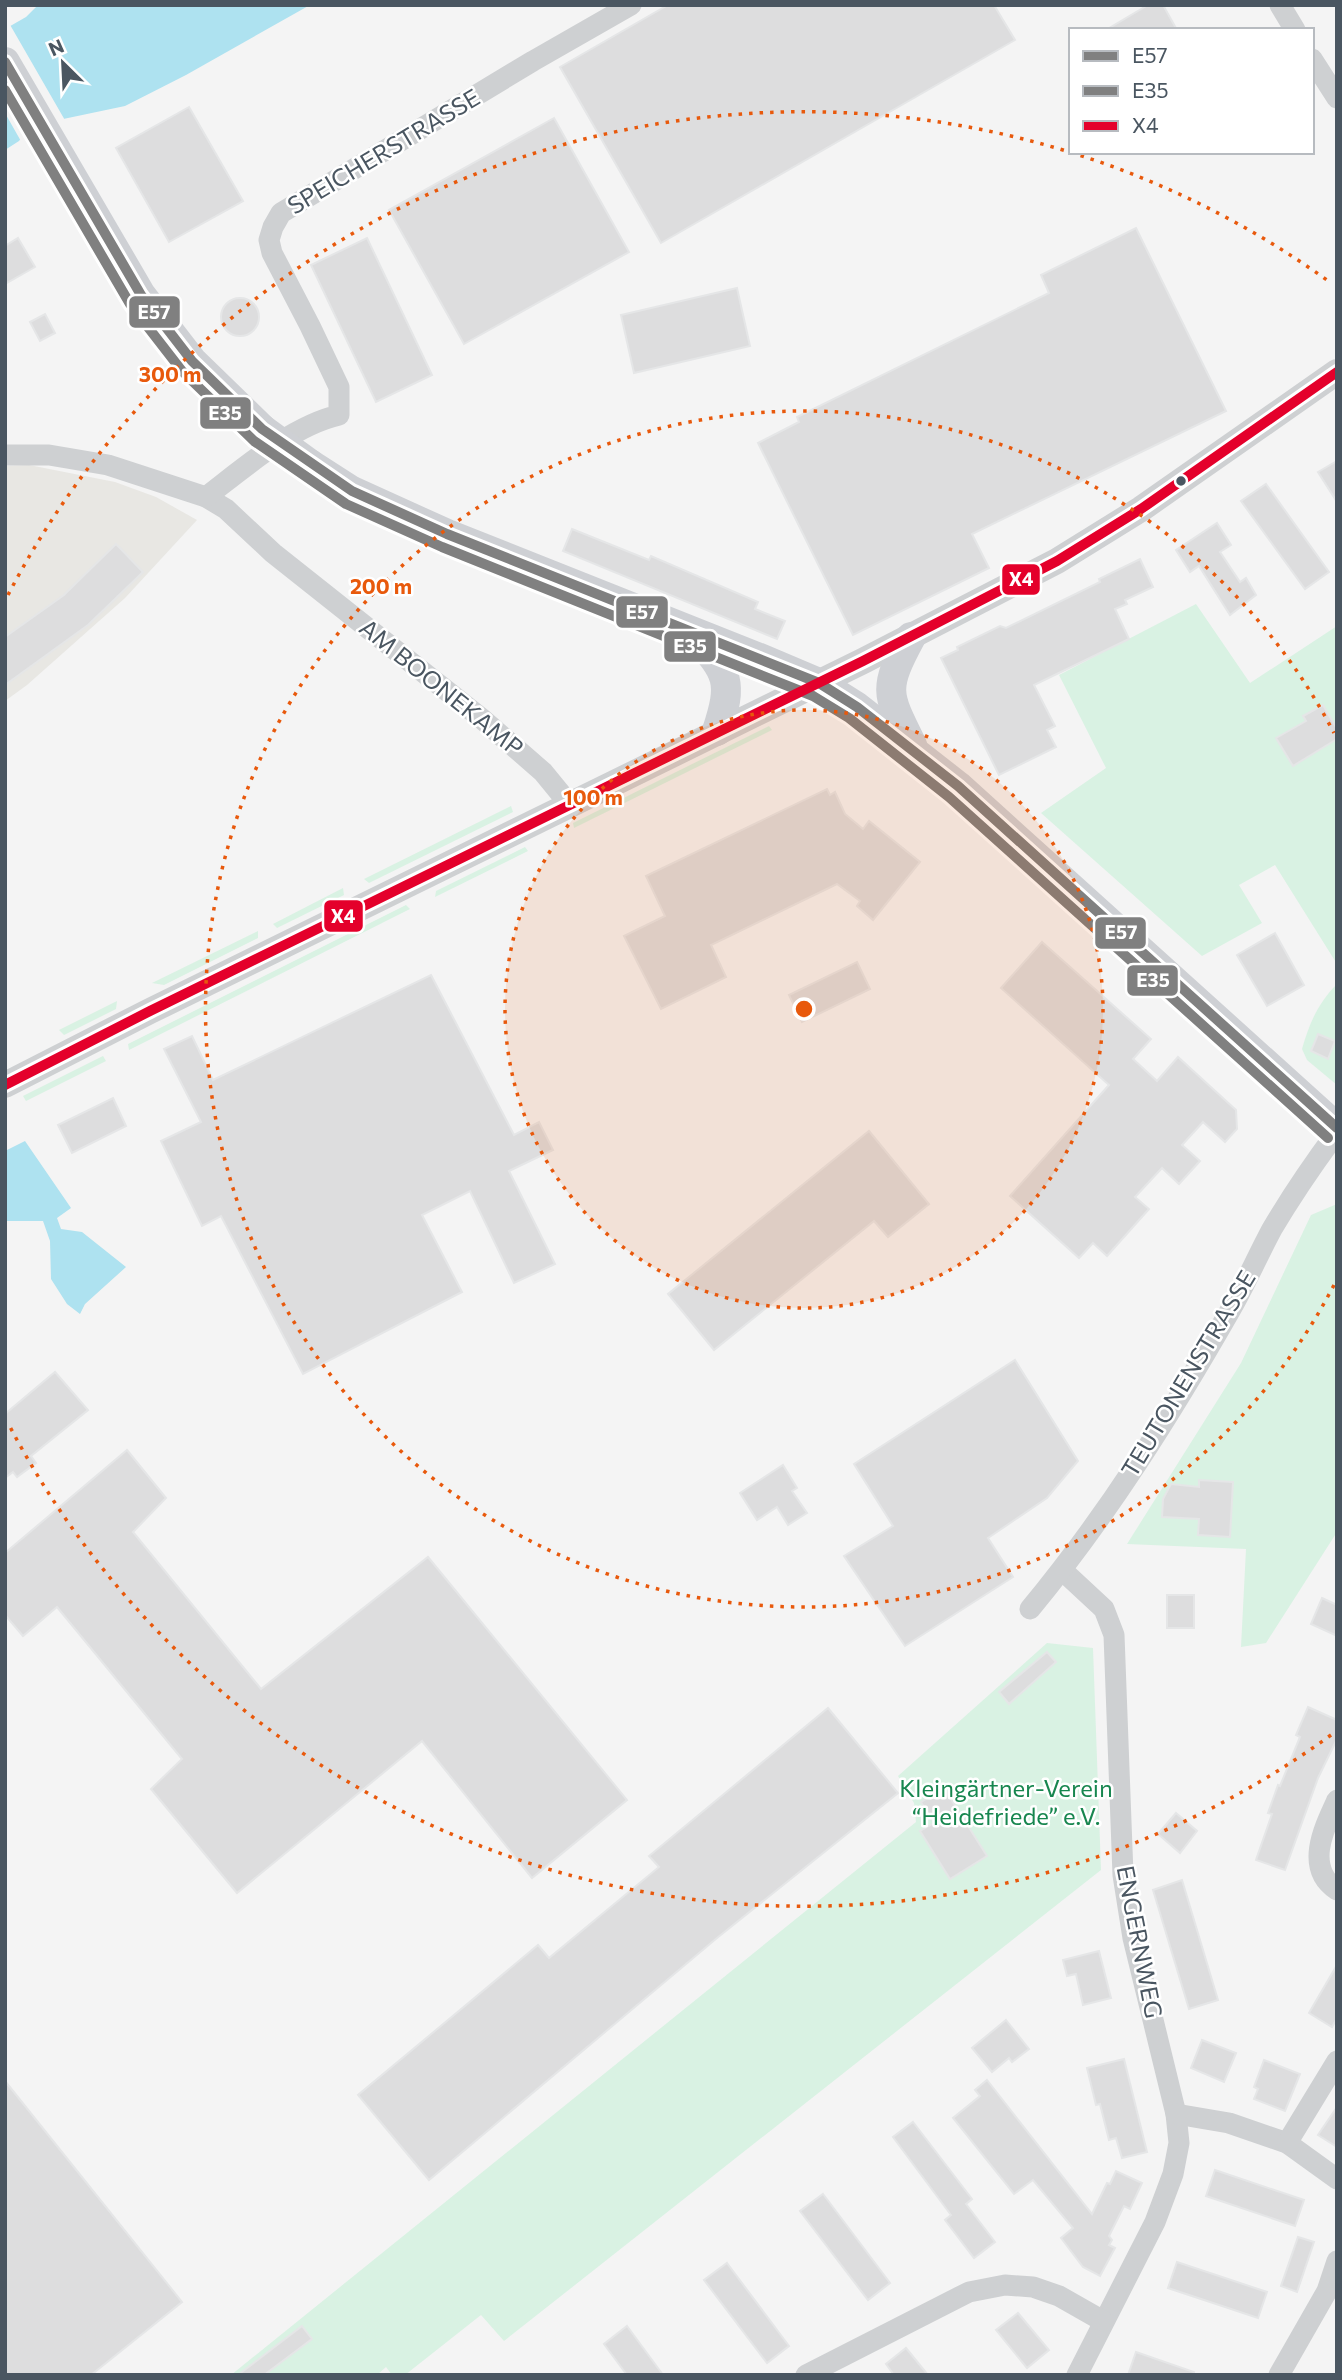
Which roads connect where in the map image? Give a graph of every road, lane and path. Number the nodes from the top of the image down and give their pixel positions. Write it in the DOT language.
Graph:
graph roads {
  1 [pos="631,5"];
  2 [pos="1280,5"];
  3 [pos="1294,28"];
  4 [pos="5,62"];
  5 [pos="1314,62"];
  6 [pos="1337,98"];
  7 [pos="1337,372"];
  8 [pos="5,455"];
  9 [pos="206,497"];
  10 [pos="689,630"];
  11 [pos="911,637"];
  12 [pos="819,683"];
  13 [pos="717,731"];
  14 [pos="915,751"];
  15 [pos="570,805"];
  16 [pos="5,1085"];
  17 [pos="1337,1130"];
  18 [pos="1062,1570"];
  19 [pos="1030,1609"];
  20 [pos="1337,1800"];
  21 [pos="1337,1890"];
  22 [pos="1337,2062"];
  23 [pos="1176,2114"];
  24 [pos="1287,2143"];
  25 [pos="1337,2179"];
  26 [pos="1337,2261"];
  27 [pos="1103,2321"];
  28 [pos="806,2375"];
  29 [pos="1077,2375"];
  30 [pos="1279,2375"];
  1 -- 9 [label="street, SPEICHERSTRASSE"];
  2 -- 3 [label="street"];
  4 -- 10 [label="main road, bridge"];
  5 -- 6 [label="street"];
  7 -- 11 [label="street"];
  8 -- 9 [label="street, AM BOONEKAMP"];
  9 -- 15 [label="street, AM BOONEKAMP"];
  10 -- 12 [label="main road"];
  10 -- 13 [label="main road"];
  11 -- 12 [label="street"];
  11 -- 14 [label="main road"];
  12 -- 13 [label="street"];
  12 -- 14 [label="main road"];
  13 -- 15 [label="street"];
  14 -- 17 [label="main road"];
  15 -- 16 [label="street"];
  17 -- 18 [label="street, TEUTONENSTRASSE"];
  18 -- 19 [label="street, TEUTONENSTRASSE"];
  18 -- 23 [label="street, ENGERNWEG"];
  20 -- 21 [label="street"];
  22 -- 24 [label="street"];
  23 -- 24 [label="street"];
  23 -- 27 [label="street, ENGERNWEG"];
  24 -- 25 [label="street"];
  26 -- 30 [label="street"];
  27 -- 28 [label="street"];
  27 -- 29 [label="street, ENGERNWEG"];
}
